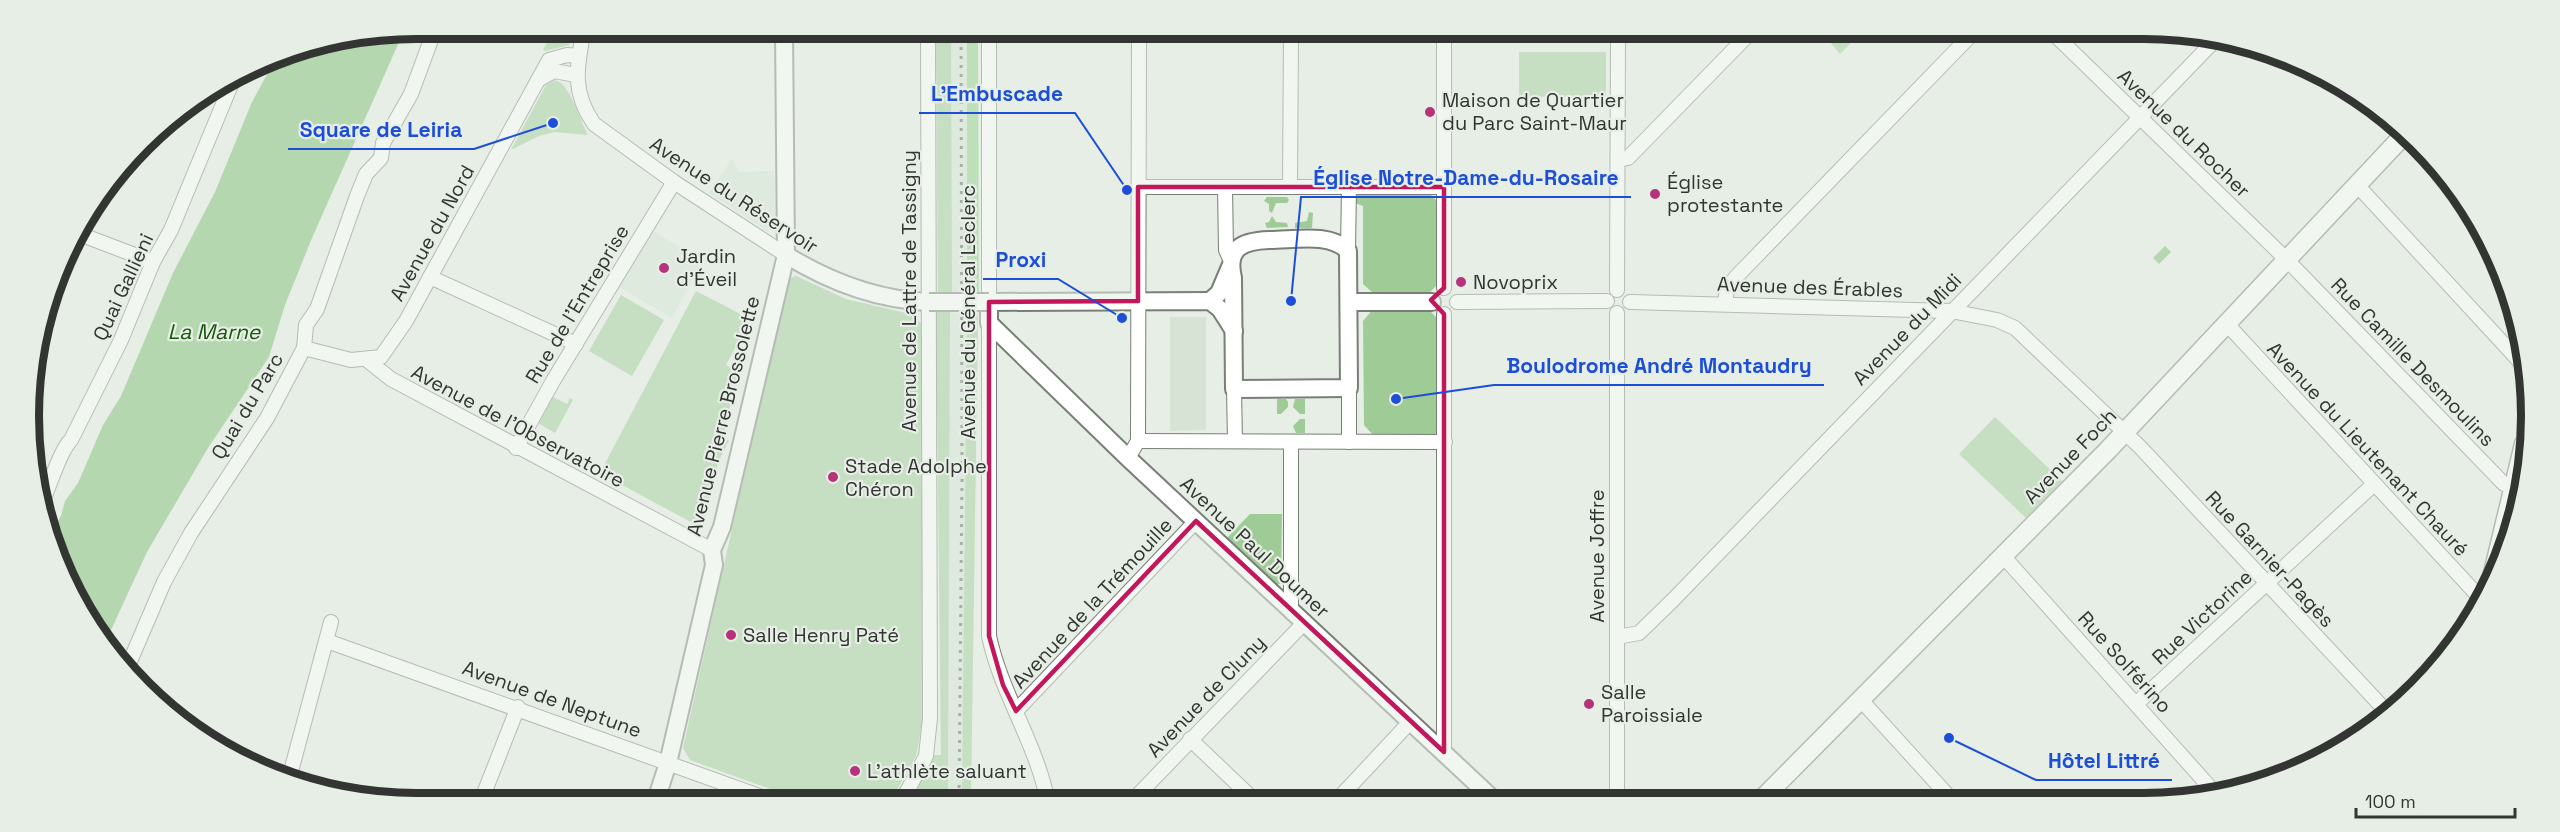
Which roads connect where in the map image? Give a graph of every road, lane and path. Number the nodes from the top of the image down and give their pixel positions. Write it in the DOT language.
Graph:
graph roads {
  1 [pos="431,39"];
  2 [pos="582,39"];
  3 [pos="784,39"];
  4 [pos="928,39"];
  5 [pos="989,39"];
  6 [pos="1139,39"];
  7 [pos="1291,39"];
  8 [pos="1444,39"];
  9 [pos="1618,39"];
  10 [pos="1744,39"];
  11 [pos="1967,39"];
  12 [pos="2059,39"];
  13 [pos="2210,45"];
  14 [pos="579,56"];
  15 [pos="576,75"];
  16 [pos="537,80"];
  17 [pos="229,89"];
  18 [pos="2139,117"];
  19 [pos="2400,139"];
  20 [pos="1618,160"];
  21 [pos="674,182"];
  22 [pos="2356,185"];
  23 [pos="1290,186"];
  24 [pos="1349,186"];
  25 [pos="1138,187"];
  26 [pos="1225,187"];
  27 [pos="1444,187"];
  28 [pos="85,236"];
  29 [pos="1348,251"];
  30 [pos="786,255"];
  31 [pos="2286,260"];
  32 [pos="153,261"];
  33 [pos="1230,264"];
  34 [pos="430,277"];
  35 [pos="1444,288"];
  36 [pos="1617,290"];
  37 [pos="1138,301"];
  38 [pos="1210,301"];
  39 [pos="929,302"];
  40 [pos="989,302"];
  41 [pos="1349,302"];
  42 [pos="1432,302"];
  43 [pos="1457,302"];
  44 [pos="1607,302"];
  45 [pos="1630,302"];
  46 [pos="1725,303"];
  47 [pos="1951,311"];
  48 [pos="1617,313"];
  49 [pos="1444,314"];
  50 [pos="989,323"];
  51 [pos="2226,323"];
  52 [pos="1234,331"];
  53 [pos="576,344"];
  54 [pos="304,348"];
  55 [pos="2517,358"];
  56 [pos="368,360"];
  57 [pos="1349,388"];
  58 [pos="1234,389"];
  59 [pos="2125,431"];
  60 [pos="1138,441"];
  61 [pos="1235,441"];
  62 [pos="1290,442"];
  63 [pos="1349,442"];
  64 [pos="1445,442"];
  65 [pos="516,448"];
  66 [pos="1128,458"];
  67 [pos="2516,478"];
  68 [pos="2373,485"];
  69 [pos="2514,486"];
  70 [pos="47,493"];
  71 [pos="1196,521"];
  72 [pos="2504,526"];
  73 [pos="712,550"];
  74 [pos="2004,557"];
  75 [pos="2267,583"];
  76 [pos="2476,594"];
  77 [pos="1291,609"];
  78 [pos="331,622"];
  79 [pos="1305,622"];
  80 [pos="1617,637"];
  81 [pos="327,641"];
  82 [pos="130,661"];
  83 [pos="1860,699"];
  84 [pos="2136,704"];
  85 [pos="518,707"];
  86 [pos="2383,708"];
  87 [pos="1016,711"];
  88 [pos="1411,721"];
  89 [pos="1190,739"];
  90 [pos="1444,752"];
  91 [pos="668,762"];
  92 [pos="291,771"];
  93 [pos="1147,785"];
  94 [pos="2210,787"];
  95 [pos="484,793"];
  96 [pos="658,793"];
  97 [pos="751,793"];
  98 [pos="906,793"];
  99 [pos="1046,793"];
  100 [pos="1140,793"];
  101 [pos="1151,793"];
  102 [pos="1247,793"];
  103 [pos="1344,793"];
  104 [pos="1487,793"];
  105 [pos="1617,793"];
  106 [pos="1768,793"];
  107 [pos="1946,793"];
  1 -- 54 [label="street, Quai du Parc"];
  2 -- 14 [label="street"];
  3 -- 30 [label="street, Avenue Pierre Brossolette"];
  4 -- 39 [label="street, Avenue de Lattre de Tassigny"];
  5 -- 40 [label="street, Avenue du Général Leclerc"];
  6 -- 25 [label="street"];
  7 -- 23 [label="street"];
  8 -- 27 [label="street"];
  9 -- 20 [label="street"];
  10 -- 20 [label="street"];
  11 -- 46 [label="street"];
  12 -- 18 [label="street, Avenue du Rocher"];
  13 -- 18 [label="street, Avenue du Midi"];
  14 -- 15 [label="street, Avenue du Réservoir"];
  14 -- 16 [label="street, Avenue du Nord"];
  15 -- 16 [label="street"];
  15 -- 21 [label="street, Avenue du Réservoir"];
  16 -- 34 [label="street, Avenue du Nord"];
  17 -- 32 [label="street, Quai Gallieni"];
  18 -- 31 [label="street, Avenue du Rocher"];
  18 -- 47 [label="street, Avenue du Midi"];
  19 -- 22 [label="main road, Avenue Foch"];
  20 -- 36 [label="street"];
  21 -- 30 [label="street, Avenue du Réservoir"];
  21 -- 53 [label="street, Rue de l'Entreprise"];
  22 -- 31 [label="main road, Avenue Foch"];
  22 -- 55 [label="street"];
  23 -- 24 [label="street"];
  23 -- 26 [label="street"];
  24 -- 27 [label="street"];
  24 -- 29 [label="street"];
  25 -- 26 [label="street"];
  25 -- 37 [label="street"];
  26 -- 33 [label="street"];
  27 -- 35 [label="street"];
  28 -- 32 [label="street"];
  29 -- 33 [label="street"];
  29 -- 41 [label="street"];
  30 -- 39 [label="street, Avenue du Réservoir"];
  30 -- 73 [label="street, Avenue Pierre Brossolette"];
  31 -- 51 [label="main road, Avenue Foch"];
  31 -- 69 [label="street, Rue Camille Desmoulins"];
  32 -- 70 [label="street, Quai Gallieni"];
  33 -- 38 [label="street"];
  33 -- 52 [label="street"];
  34 -- 53 [label="street"];
  34 -- 56 [label="street, Avenue du Nord"];
  35 -- 42 [label="street"];
  35 -- 43 [label="street"];
  36 -- 44 [label="street"];
  36 -- 45 [label="street"];
  37 -- 38 [label="street, Avenue du Réservoir"];
  37 -- 40 [label="street, Avenue du Réservoir"];
  37 -- 60 [label="street"];
  38 -- 52 [label="street"];
  39 -- 40 [label="street, Avenue du Réservoir, bridge"];
  39 -- 98 [label="street, Avenue de Lattre de Tassigny"];
  40 -- 50 [label="street, Avenue du Général Leclerc"];
  41 -- 42 [label="street"];
  41 -- 57 [label="street"];
  42 -- 49 [label="street"];
  43 -- 44 [label="street"];
  43 -- 49 [label="street"];
  44 -- 48 [label="street"];
  45 -- 46 [label="street, Avenue des Érables"];
  45 -- 48 [label="street"];
  46 -- 47 [label="street, Avenue des Érables"];
  47 -- 59 [label="street, Avenue des Érables"];
  47 -- 80 [label="street, Avenue du Midi"];
  48 -- 80 [label="street, Avenue Joffre"];
  49 -- 64 [label="street"];
  50 -- 66 [label="street, Avenue Paul Doumer"];
  50 -- 87 [label="street, Avenue du Général Leclerc"];
  51 -- 59 [label="main road, Avenue Foch"];
  51 -- 68 [label="street, Avenue du Lieutenant Chauré"];
  52 -- 58 [label="street"];
  53 -- 65 [label="street, Rue de l'Entreprise"];
  54 -- 56 [label="street"];
  54 -- 82 [label="street, Quai du Parc"];
  56 -- 65 [label="street, Avenue de l'Observatoire"];
  57 -- 58 [label="street"];
  57 -- 63 [label="street"];
  58 -- 61 [label="street"];
  59 -- 74 [label="main road, Avenue Foch"];
  59 -- 75 [label="street, Rue Garnier-Pagès"];
  60 -- 61 [label="street"];
  60 -- 66 [label="street"];
  61 -- 62 [label="street"];
  62 -- 63 [label="street"];
  62 -- 77 [label="street"];
  63 -- 64 [label="street"];
  64 -- 90 [label="street"];
  65 -- 73 [label="street, Avenue de l'Observatoire"];
  66 -- 71 [label="street, Avenue Paul Doumer"];
  67 -- 69 [label="main road"];
  68 -- 75 [label="street, Rue Victorine"];
  68 -- 76 [label="street, Avenue du Lieutenant Chauré"];
  69 -- 72 [label="main road"];
  71 -- 77 [label="street, Avenue Paul Doumer"];
  71 -- 87 [label="street, Avenue de la Trémouille"];
  73 -- 91 [label="street, Avenue Pierre Brossolette"];
  74 -- 83 [label="main road, Avenue Foch"];
  74 -- 84 [label="street, Rue Solférino"];
  75 -- 84 [label="street, Rue Victorine"];
  75 -- 86 [label="street, Rue Garnier-Pagès"];
  77 -- 79 [label="street, Avenue Paul Doumer"];
  78 -- 81 [label="street"];
  79 -- 88 [label="street, Avenue Paul Doumer"];
  79 -- 89 [label="street, Avenue de Cluny"];
  80 -- 105 [label="street, Avenue Joffre"];
  81 -- 85 [label="street, Avenue de Neptune"];
  81 -- 92 [label="street"];
  83 -- 106 [label="main road, Avenue Foch"];
  83 -- 107 [label="street"];
  84 -- 94 [label="street, Rue Solférino"];
  85 -- 91 [label="street, Avenue de Neptune"];
  85 -- 95 [label="street"];
  87 -- 99 [label="street, Avenue du Général Leclerc"];
  88 -- 90 [label="street, Avenue Paul Doumer"];
  88 -- 103 [label="street"];
  89 -- 93 [label="street, Avenue de Cluny"];
  89 -- 102 [label="street"];
  90 -- 104 [label="street, Avenue Paul Doumer"];
  91 -- 96 [label="street, Avenue Pierre Brossolette"];
  91 -- 97 [label="street, Avenue de Neptune"];
  93 -- 100 [label="street, Avenue de Cluny"];
  93 -- 101 [label="street"];
}
